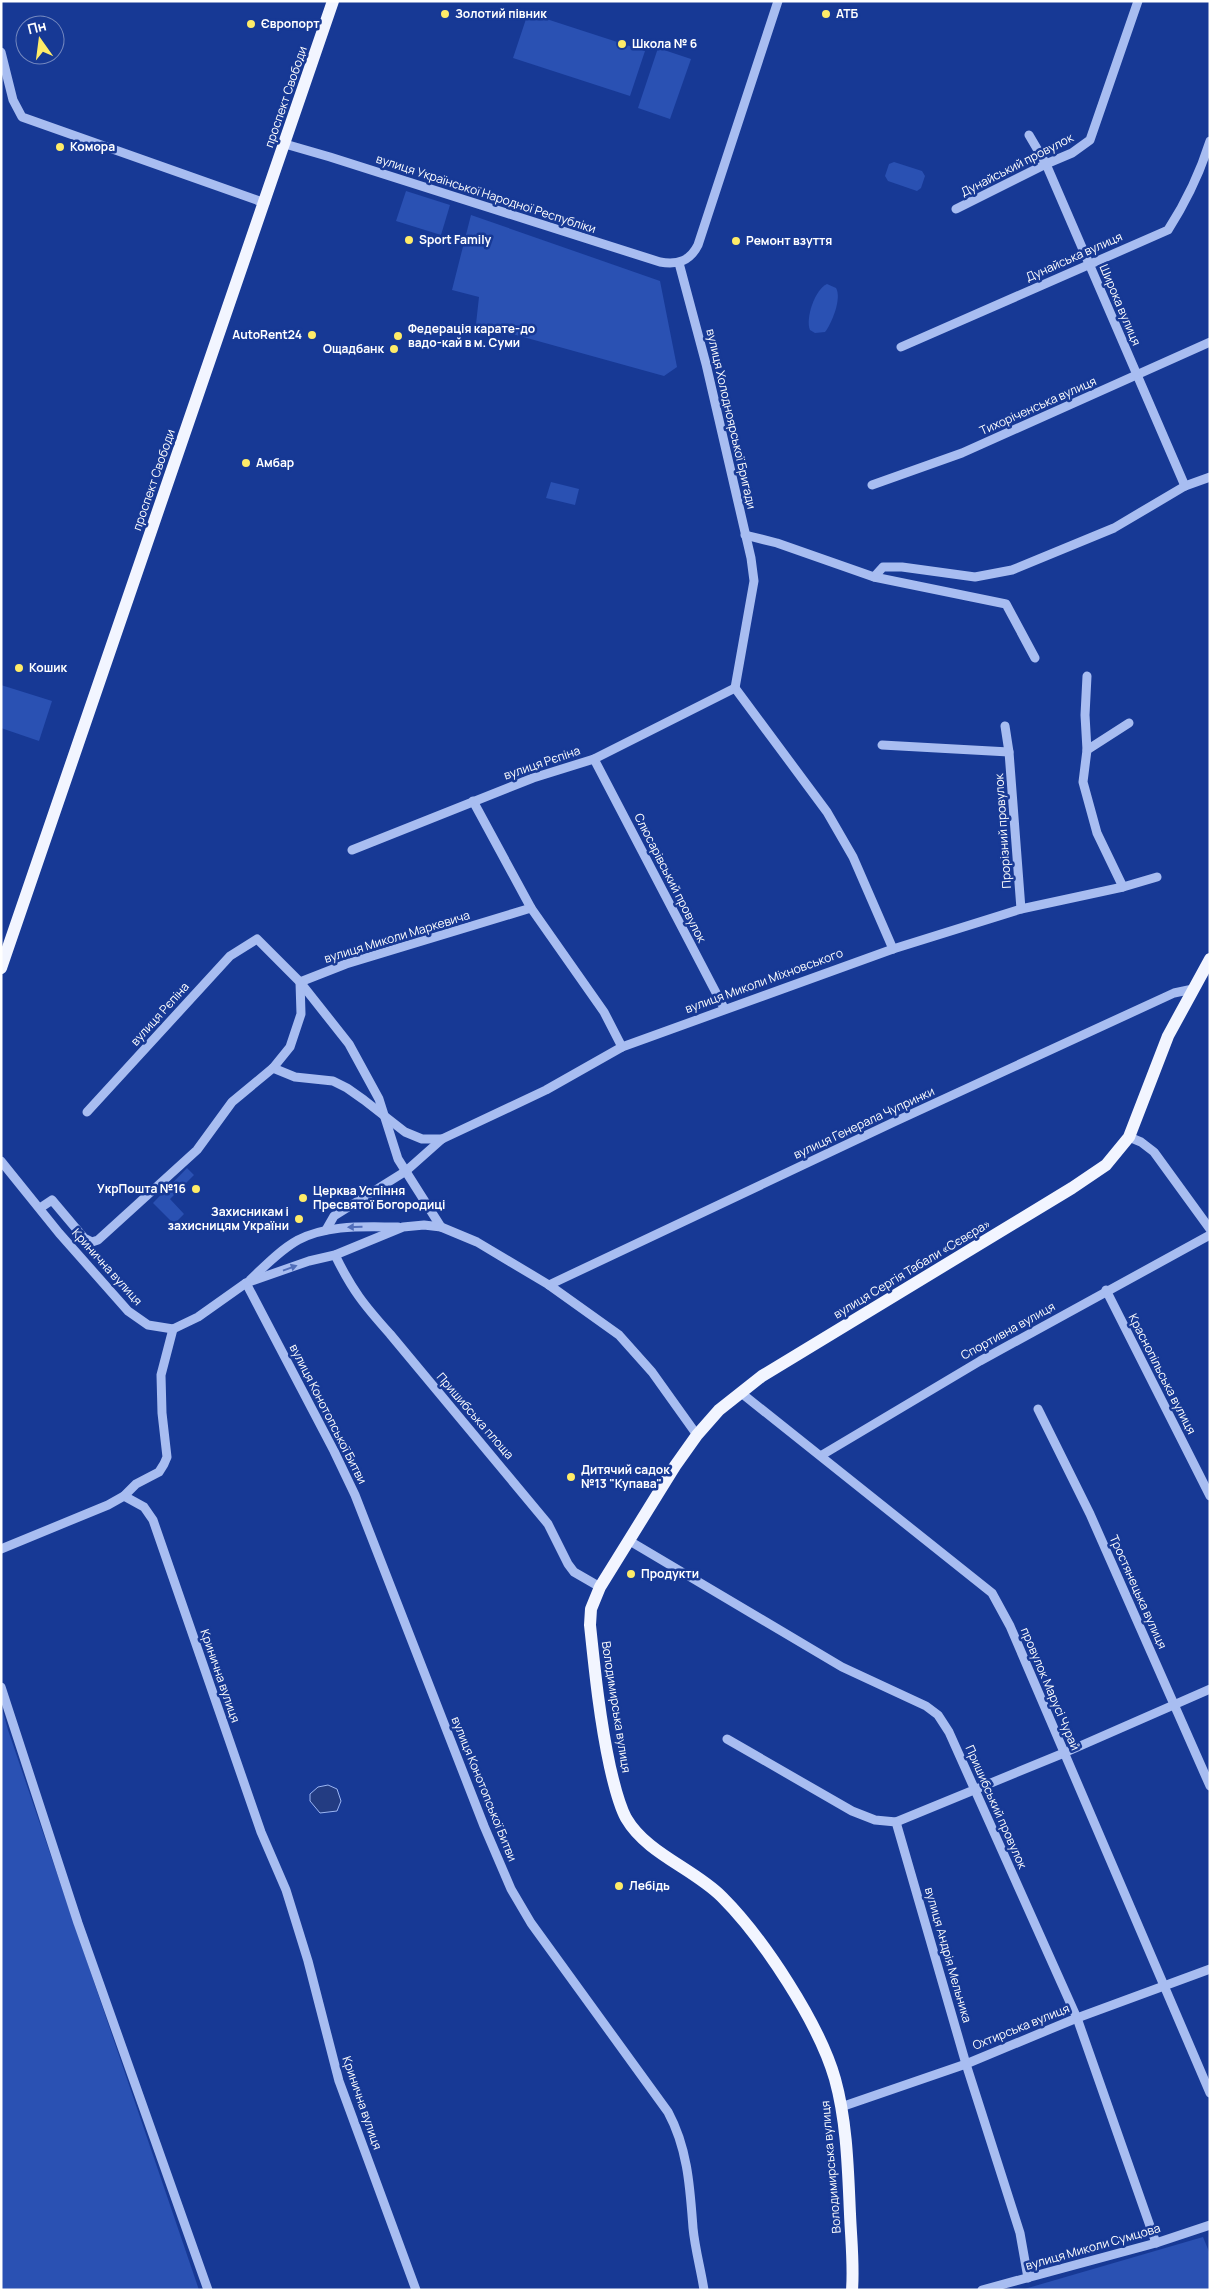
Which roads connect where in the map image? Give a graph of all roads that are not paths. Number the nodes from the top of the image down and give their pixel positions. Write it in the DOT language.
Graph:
graph roads {
  1 [pos="333,1"];
  2 [pos="778,1"];
  3 [pos="1138,1"];
  4 [pos="1,52"];
  5 [pos="1029,136"];
  6 [pos="1210,141"];
  7 [pos="285,144"];
  8 [pos="1046,164"];
  9 [pos="265,203"];
  10 [pos="956,209"];
  11 [pos="680,263"];
  12 [pos="1090,264"];
  13 [pos="1210,342"];
  14 [pos="900,347"];
  15 [pos="1137,376"];
  16 [pos="1210,477"];
  17 [pos="872,485"];
  18 [pos="1185,486"];
  19 [pos="745,535"];
  20 [pos="874,576"];
  21 [pos="1035,658"];
  22 [pos="1087,676"];
  23 [pos="735,688"];
  24 [pos="1129,723"];
  25 [pos="1005,726"];
  26 [pos="882,745"];
  27 [pos="1087,750"];
  28 [pos="1009,752"];
  29 [pos="594,759"];
  30 [pos="473,801"];
  31 [pos="352,850"];
  32 [pos="1157,876"];
  33 [pos="1123,887"];
  34 [pos="531,908"];
  35 [pos="1021,909"];
  36 [pos="893,948"];
  37 [pos="1210,959"];
  38 [pos="1,968"];
  39 [pos="300,982"];
  40 [pos="1192,989"];
  41 [pos="724,1008"];
  42 [pos="622,1046"];
  43 [pos="273,1068"];
  44 [pos="87,1112"];
  45 [pos="385,1117"];
  46 [pos="1129,1137"];
  47 [pos="442,1140"];
  48 [pos="1,1161"];
  49 [pos="406,1171"];
  50 [pos="40,1208"];
  51 [pos="403,1226"];
  52 [pos="441,1228"];
  53 [pos="1210,1229"];
  54 [pos="326,1230"];
  55 [pos="1210,1235"];
  56 [pos="335,1255"];
  57 [pos="246,1283"];
  58 [pos="549,1285"];
  59 [pos="1106,1290"];
  60 [pos="173,1329"];
  61 [pos="740,1392"];
  62 [pos="1038,1409"];
  63 [pos="697,1435"];
  64 [pos="822,1455"];
  65 [pos="124,1496"];
  66 [pos="1210,1496"];
  67 [pos="628,1540"];
  68 [pos="1,1549"];
  69 [pos="600,1588"];
  70 [pos="1,1687"];
  71 [pos="1210,1689"];
  72 [pos="1174,1704"];
  73 [pos="727,1740"];
  74 [pos="1064,1753"];
  75 [pos="1210,1786"];
  76 [pos="974,1790"];
  77 [pos="896,1822"];
  78 [pos="1210,1969"];
  79 [pos="1164,1987"];
  80 [pos="1077,2018"];
  81 [pos="966,2064"];
  82 [pos="1210,2093"];
  83 [pos="841,2106"];
  84 [pos="1210,2225"];
  85 [pos="1156,2243"];
  86 [pos="1028,2278"];
  87 [pos="208,2290"];
  88 [pos="416,2290"];
  89 [pos="704,2290"];
  90 [pos="852,2290"];
  91 [pos="982,2290"];
  1 -- 7 [label="main road, проспект Свободи"];
  2 -- 11 [label="street"];
  3 -- 8 [label="street, Дунайський провулок"];
  4 -- 9 [label="street"];
  5 -- 8 [label="street, Широка вулиця"];
  6 -- 12 [label="street, Дунайська вулиця"];
  7 -- 9 [label="main road, проспект Свободи"];
  7 -- 11 [label="street, вулиця Української Народної Республіки"];
  8 -- 10 [label="street, Дунайський провулок"];
  8 -- 12 [label="street, Широка вулиця"];
  9 -- 38 [label="main road, проспект Свободи"];
  11 -- 19 [label="street, вулиця Холодноярської Бригади"];
  12 -- 14 [label="street, Дунайська вулиця"];
  12 -- 15 [label="street, Широка вулиця"];
  13 -- 15 [label="street, Тихоріченська вулиця"];
  15 -- 17 [label="street, Тихоріченська вулиця"];
  15 -- 18 [label="street, Широка вулиця"];
  16 -- 18 [label="street"];
  18 -- 20 [label="street"];
  19 -- 20 [label="street"];
  19 -- 23 [label="street, вулиця Холодноярської Бригади"];
  20 -- 21 [label="street"];
  22 -- 27 [label="street"];
  23 -- 29 [label="street, вулиця Рєпіна"];
  23 -- 36 [label="street"];
  24 -- 27 [label="street"];
  25 -- 28 [label="street, Прорізний провулок"];
  26 -- 28 [label="street"];
  27 -- 33 [label="street"];
  28 -- 35 [label="street, Прорізний провулок"];
  29 -- 30 [label="street, вулиця Рєпіна"];
  29 -- 41 [label="street, Слюсарівський провулок"];
  30 -- 31 [label="street, вулиця Рєпіна"];
  30 -- 34 [label="street"];
  32 -- 33 [label="street, вулиця Миколи Міхновського"];
  33 -- 35 [label="street, вулиця Миколи Міхновського"];
  34 -- 39 [label="street, вулиця Миколи Маркевича"];
  34 -- 42 [label="street"];
  35 -- 36 [label="street, вулиця Миколи Міхновського"];
  36 -- 41 [label="street, вулиця Миколи Міхновського"];
  37 -- 40 [label="main road, вулиця Сергія Табали «Сєвєра»"];
  39 -- 43 [label="street"];
  39 -- 44 [label="street, вулиця Рєпіна"];
  39 -- 45 [label="street"];
  40 -- 46 [label="main road, вулиця Сергія Табали «Сєвєра»"];
  40 -- 58 [label="street, вулиця Генерала Чупринки"];
  41 -- 42 [label="street, вулиця Миколи Міхновського"];
  42 -- 47 [label="street, вулиця Миколи Міхновського"];
  43 -- 45 [label="street"];
  43 -- 50 [label="street"];
  45 -- 47 [label="street"];
  45 -- 49 [label="street"];
  46 -- 53 [label="street"];
  46 -- 61 [label="main road, вулиця Сергія Табали «Сєвєра»"];
  47 -- 49 [label="street, вулиця Миколи Міхновського"];
  48 -- 50 [label="street, Кринична вулиця"];
  49 -- 52 [label="street"];
  49 -- 54 [label="street, вулиця Миколи Міхновського"];
  50 -- 60 [label="street, Кринична вулиця"];
  51 -- 52 [label="street"];
  51 -- 54 [label="street, one-way"];
  51 -- 56 [label="street"];
  52 -- 58 [label="street"];
  54 -- 57 [label="street"];
  55 -- 59 [label="street, Спортивна вулиця"];
  57 -- 56 [label="street, one-way"];
  56 -- 69 [label="street, Пришибська площа"];
  57 -- 60 [label="street"];
  57 -- 89 [label="street, вулиця Конотопської Битви"];
  58 -- 63 [label="street"];
  59 -- 64 [label="street, Спортивна вулиця"];
  59 -- 66 [label="street, Краснопільська вулиця"];
  60 -- 65 [label="street"];
  61 -- 63 [label="main road, вулиця Сергія Табали «Сєвєра»"];
  61 -- 64 [label="street, провулок Марусі Чурай"];
  62 -- 72 [label="street, Тростянецька вулиця"];
  63 -- 67 [label="main road, вулиця Сергія Табали «Сєвєра»"];
  64 -- 74 [label="street, провулок Марусі Чурай"];
  65 -- 68 [label="street"];
  65 -- 88 [label="street, Кринична вулиця"];
  67 -- 69 [label="main road, вулиця Сергія Табали «Сєвєра»"];
  67 -- 76 [label="street, Пришибський провулок"];
  69 -- 83 [label="main road, Володимирська вулиця"];
  70 -- 87 [label="street"];
  71 -- 72 [label="street"];
  72 -- 74 [label="street"];
  72 -- 75 [label="street, Тростянецька вулиця"];
  73 -- 77 [label="street"];
  74 -- 76 [label="street"];
  74 -- 79 [label="street, провулок Марусі Чурай"];
  76 -- 77 [label="street"];
  76 -- 80 [label="street, Пришибський провулок"];
  77 -- 81 [label="street, вулиця Андрія Мельника"];
  78 -- 79 [label="street, Охтирська вулиця"];
  79 -- 80 [label="street, Охтирська вулиця"];
  79 -- 82 [label="street, провулок Марусі Чурай"];
  80 -- 81 [label="street, Охтирська вулиця"];
  80 -- 85 [label="street, Пришибський провулок"];
  81 -- 83 [label="street, Охтирська вулиця"];
  81 -- 86 [label="street, вулиця Андрія Мельника"];
  83 -- 90 [label="main road, Володимирська вулиця"];
  84 -- 85 [label="street, вулиця Миколи Сумцова"];
  85 -- 86 [label="street, вулиця Миколи Сумцова"];
  86 -- 91 [label="street, вулиця Миколи Сумцова"];
}
